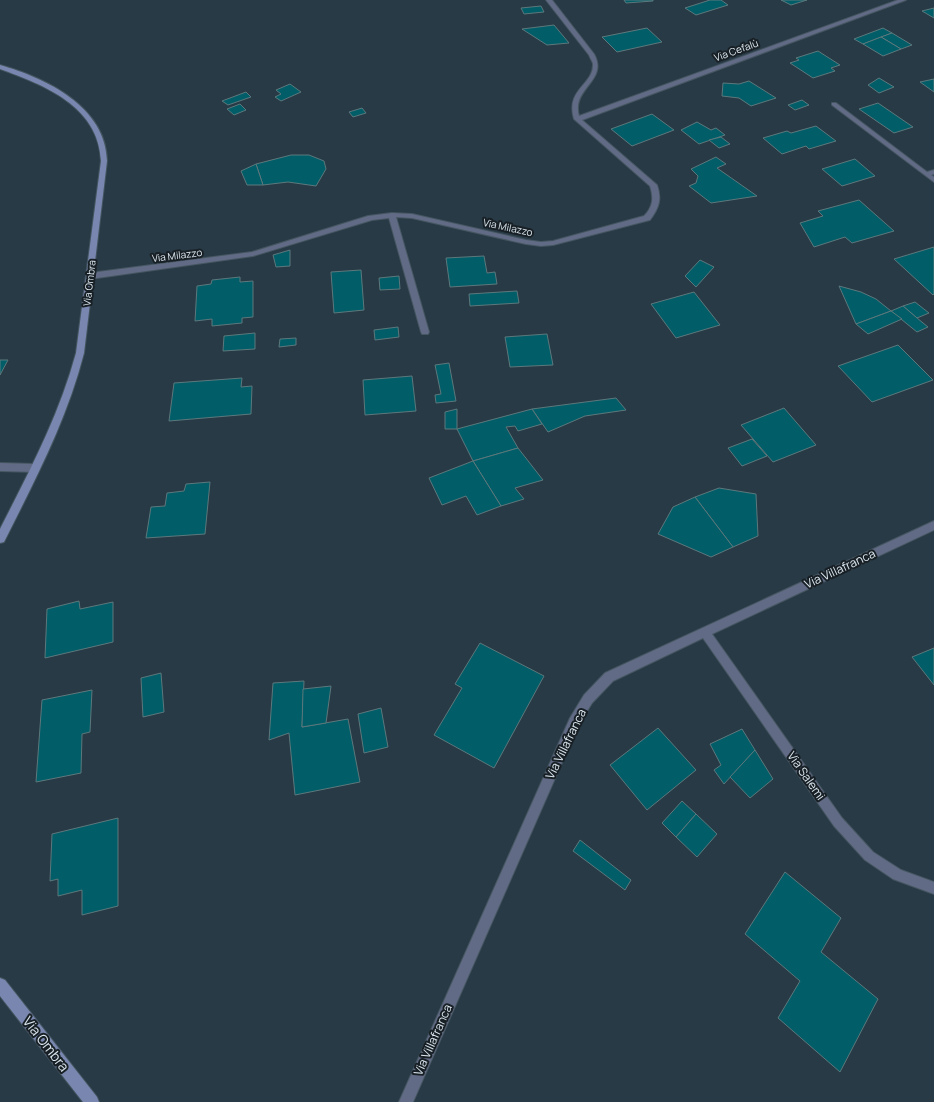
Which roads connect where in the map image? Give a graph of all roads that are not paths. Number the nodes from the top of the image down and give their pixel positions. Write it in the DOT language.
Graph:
graph roads {
  1 [pos="549,0"];
  2 [pos="903,0"];
  3 [pos="0,67"];
  4 [pos="834,104"];
  5 [pos="576,119"];
  6 [pos="934,172"];
  7 [pos="926,174"];
  8 [pos="934,180"];
  9 [pos="392,214"];
  10 [pos="90,276"];
  11 [pos="426,332"];
  12 [pos="0,467"];
  13 [pos="35,468"];
  14 [pos="934,525"];
  15 [pos="0,539"];
  16 [pos="705,632"];
  17 [pos="934,888"];
  18 [pos="0,985"];
  19 [pos="92,1102"];
  20 [pos="406,1102"];
  1 -- 5 [label="street"];
  2 -- 5 [label="street, Via Cefalù"];
  3 -- 10 [label="main road, Via Ombra"];
  4 -- 7 [label="street"];
  5 -- 9 [label="street, Via Milazzo"];
  6 -- 7 [label="street"];
  7 -- 8 [label="street"];
  9 -- 10 [label="street, Via Milazzo"];
  9 -- 11 [label="street"];
  10 -- 13 [label="main road, Via Ombra"];
  12 -- 13 [label="street"];
  13 -- 15 [label="main road, Via Ombra"];
  14 -- 16 [label="street, Via Villafranca"];
  16 -- 17 [label="street, Via Salemi"];
  16 -- 20 [label="street, Via Villafranca"];
  18 -- 19 [label="main road, Via Ombra"];
}
